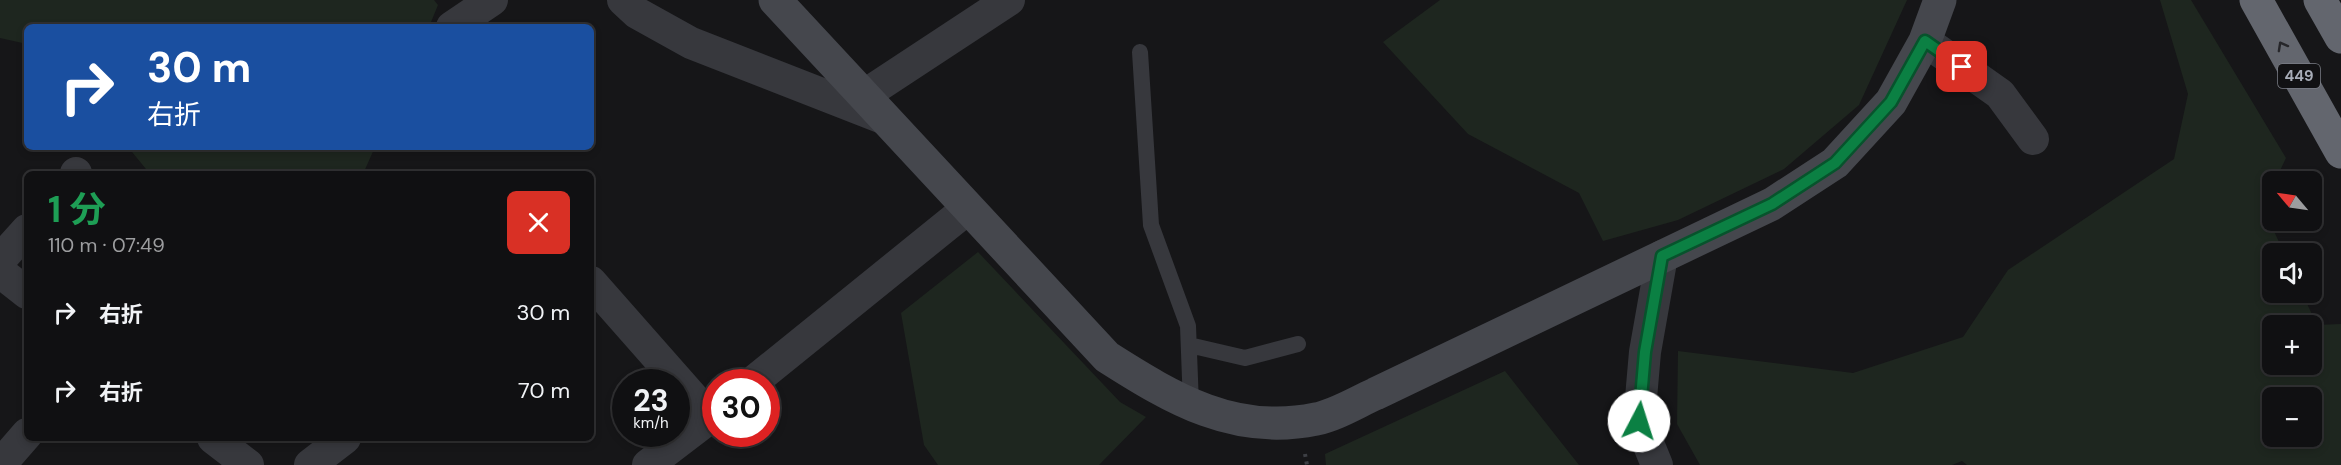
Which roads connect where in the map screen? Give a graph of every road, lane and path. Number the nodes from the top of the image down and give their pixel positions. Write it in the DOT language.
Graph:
graph roads {
  1 [pos="492,0"];
  2 [pos="623,0"];
  3 [pos="775,0"];
  4 [pos="1009,0"];
  5 [pos="1940,0"];
  6 [pos="2256,0"];
  7 [pos="2320,0"];
  8 [pos="456,24"];
  9 [pos="2341,37"];
  10 [pos="1925,41"];
  11 [pos="1140,52"];
  12 [pos="873,107"];
  13 [pos="2033,139"];
  14 [pos="2341,152"];
  15 [pos="967,209"];
  16 [pos="24,233"];
  17 [pos="1662,256"];
  18 [pos="0,260"];
  19 [pos="0,272"];
  20 [pos="594,285"];
  21 [pos="24,291"];
  22 [pos="1298,344"];
  23 [pos="1189,345"];
  24 [pos="769,369"];
  25 [pos="702,403"];
  26 [pos="1191,405"];
  27 [pos="702,423"];
  28 [pos="24,437"];
  29 [pos="217,441"];
  30 [pos="341,441"];
  31 [pos="0,465"];
  32 [pos="248,465"];
  33 [pos="310,465"];
  34 [pos="648,465"];
  35 [pos="1657,465"];
  1 -- 8 [label="street"];
  2 -- 12 [label="street"];
  3 -- 12 [label="street"];
  4 -- 12 [label="street"];
  5 -- 10 [label="street"];
  14 -- 6 [label="highway, 449, one-way"];
  7 -- 9 [label="highway"];
  10 -- 13 [label="street"];
  10 -- 17 [label="street"];
  11 -- 23 [label="lane"];
  12 -- 15 [label="street"];
  15 -- 24 [label="street"];
  15 -- 26 [label="street"];
  16 -- 18 [label="street"];
  17 -- 26 [label="street"];
  17 -- 35 [label="street"];
  19 -- 21 [label="street"];
  20 -- 25 [label="street"];
  22 -- 23 [label="lane"];
  23 -- 26 [label="lane"];
  27 -- 34 [label="street"];
  28 -- 31 [label="street"];
  29 -- 32 [label="street"];
  30 -- 33 [label="street"];
}
